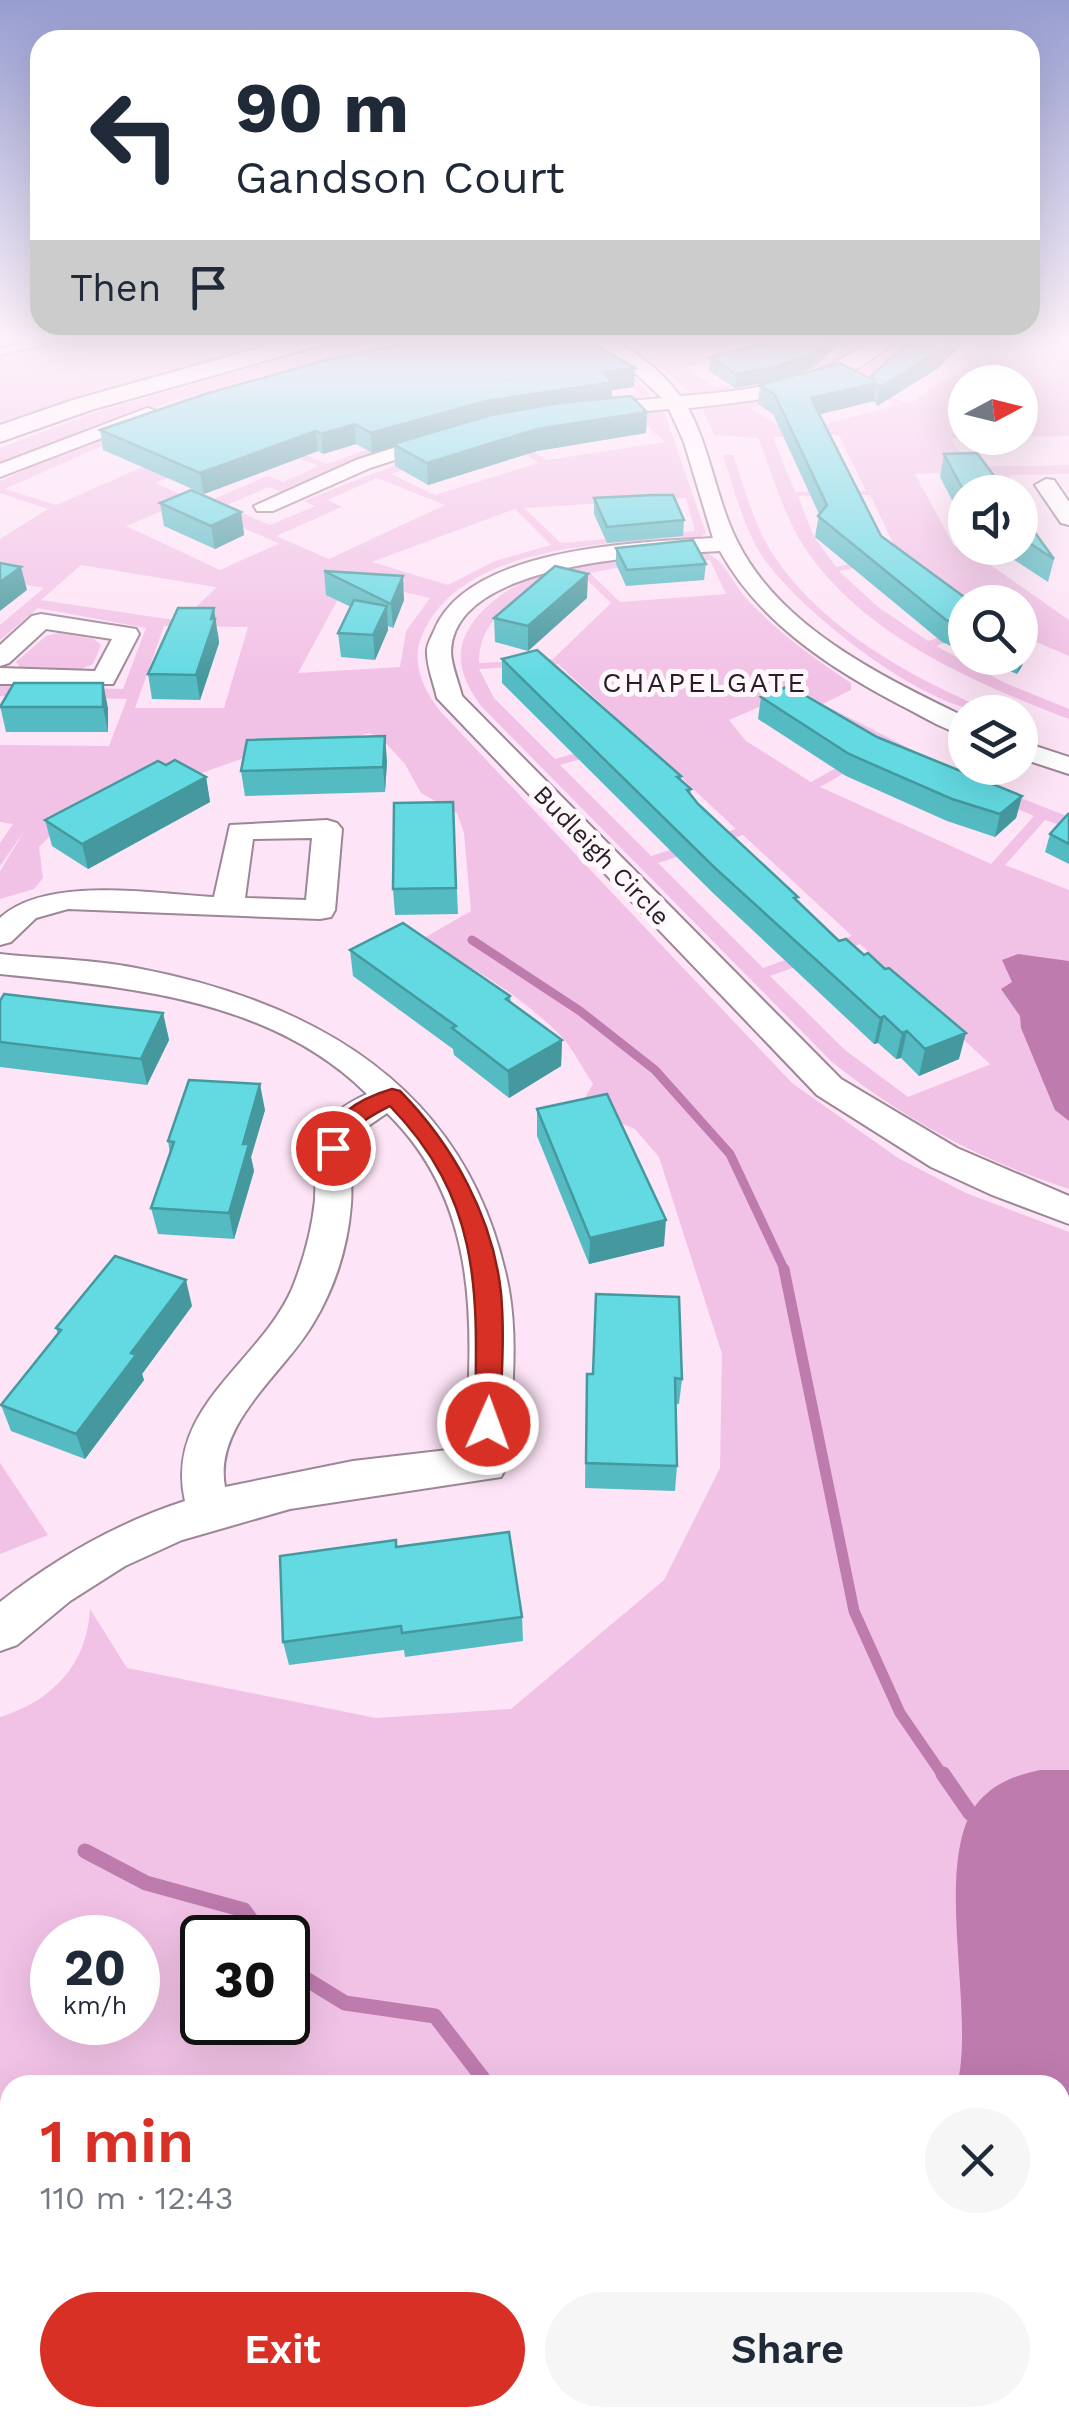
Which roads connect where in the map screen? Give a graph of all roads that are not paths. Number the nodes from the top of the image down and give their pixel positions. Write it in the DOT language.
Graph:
graph roads {
  1 [pos="54,450"];
  2 [pos="408,450"];
  3 [pos="693,450"];
  4 [pos="0,471"];
  5 [pos="1046,485"];
  6 [pos="265,506"];
  7 [pos="1069,518"];
  8 [pos="727,544"];
  9 [pos="0,658"];
  10 [pos="0,676"];
  11 [pos="948,718"];
  12 [pos="1038,755"];
  13 [pos="1069,766"];
  14 [pos="228,906"];
  15 [pos="0,935"];
  16 [pos="0,964"];
  17 [pos="392,1096"];
  18 [pos="1069,1210"];
  19 [pos="208,1511"];
  20 [pos="0,1630"];
  1 -- 4 [label="street"];
  2 -- 6 [label="street"];
  3 -- 8 [label="street"];
  5 -- 7 [label="street"];
  8 -- 11 [label="street"];
  8 -- 18 [label="street, Budleigh Circle"];
  9 -- 10 [label="street"];
  12 -- 13 [label="street"];
  14 -- 15 [label="street"];
  16 -- 17 [label="street"];
  17 -- 19 [label="street"];
  17 -- 19 [label="street"];
  19 -- 20 [label="street"];
}
